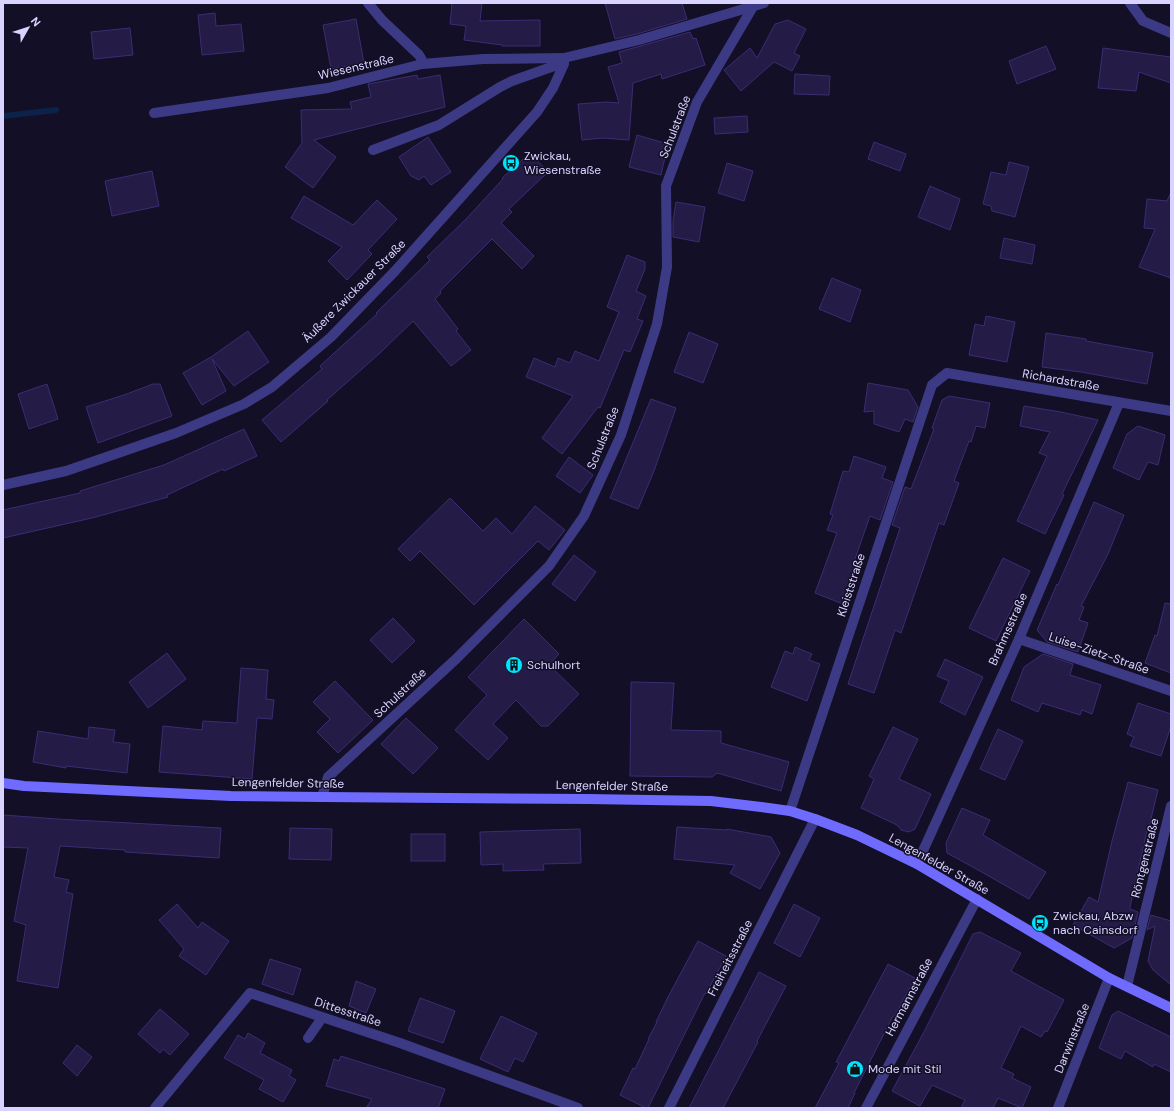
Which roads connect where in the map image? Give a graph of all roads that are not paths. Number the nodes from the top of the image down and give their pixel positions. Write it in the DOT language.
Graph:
graph roads {
  1 [pos="368,3"];
  2 [pos="1130,3"];
  3 [pos="759,4"];
  4 [pos="1171,33"];
  5 [pos="564,58"];
  6 [pos="422,64"];
  7 [pos="154,114"];
  8 [pos="373,150"];
  9 [pos="947,374"];
  10 [pos="1119,403"];
  11 [pos="1171,411"];
  12 [pos="3,485"];
  13 [pos="1019,639"];
  14 [pos="1171,691"];
  15 [pos="3,783"];
  16 [pos="322,797"];
  17 [pos="1171,806"];
  18 [pos="790,811"];
  19 [pos="815,819"];
  20 [pos="917,864"];
  21 [pos="977,899"];
  22 [pos="1109,978"];
  23 [pos="1127,986"];
  24 [pos="1171,1008"];
  25 [pos="322,1018"];
  26 [pos="308,1038"];
  27 [pos="154,1108"];
  28 [pos="578,1108"];
  29 [pos="669,1108"];
  30 [pos="866,1108"];
  31 [pos="1058,1108"];
  1 -- 6 [label="street"];
  2 -- 4 [label="street"];
  3 -- 5 [label="street"];
  3 -- 16 [label="street, Schulstraße"];
  5 -- 6 [label="street, Wiesenstraße"];
  5 -- 8 [label="street"];
  5 -- 12 [label="street, Äußere Zwickauer Straße"];
  6 -- 7 [label="street, Wiesenstraße"];
  9 -- 10 [label="street, Richardstraße"];
  9 -- 18 [label="street, Kleiststraße"];
  10 -- 11 [label="street, Richardstraße"];
  10 -- 13 [label="street, Brahmsstraße"];
  13 -- 14 [label="street, Luise-Zietz-Straße"];
  13 -- 20 [label="street, Brahmsstraße"];
  15 -- 16 [label="main road, Lengenfelder Straße"];
  16 -- 18 [label="main road, Lengenfelder Straße"];
  17 -- 23 [label="street, Röntgenstraße"];
  18 -- 19 [label="main road, Lengenfelder Straße"];
  19 -- 20 [label="main road, Lengenfelder Straße"];
  19 -- 29 [label="street, Freiheitsstraße"];
  20 -- 21 [label="main road, Lengenfelder Straße"];
  21 -- 22 [label="main road, Lengenfelder Straße"];
  21 -- 30 [label="street, Hermannstraße"];
  22 -- 23 [label="main road, Lengenfelder Straße"];
  22 -- 31 [label="street, Darwinstraße"];
  23 -- 24 [label="main road, Lengenfelder Straße"];
  25 -- 26 [label="street"];
  25 -- 27 [label="street, Dittesstraße"];
  25 -- 28 [label="street, Dittesstraße"];
}
